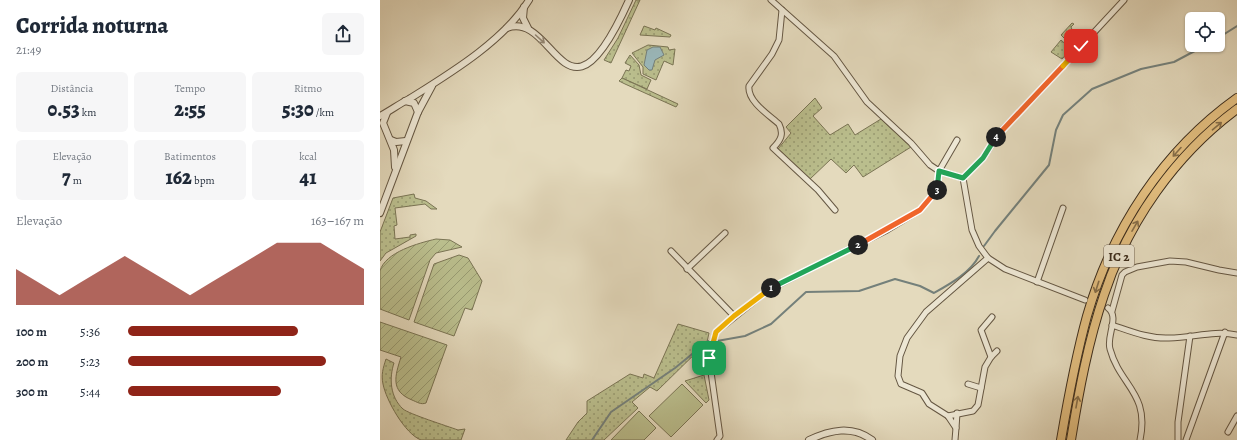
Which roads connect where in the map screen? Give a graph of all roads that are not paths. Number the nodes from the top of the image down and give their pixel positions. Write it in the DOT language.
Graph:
graph roads {
  1 [pos="529,0"];
  2 [pos="629,0"];
  3 [pos="771,0"];
  4 [pos="1124,0"];
  5 [pos="524,7"];
  6 [pos="782,10"];
  7 [pos="506,28"];
  8 [pos="528,28"];
  9 [pos="434,83"];
  10 [pos="1237,98"];
  11 [pos="405,101"];
  12 [pos="1237,110"];
  13 [pos="389,111"];
  14 [pos="418,112"];
  15 [pos="380,116"];
  16 [pos="382,127"];
  17 [pos="391,140"];
  18 [pos="957,140"];
  19 [pos="406,141"];
  20 [pos="939,171"];
  21 [pos="394,172"];
  22 [pos="963,178"];
  23 [pos="1063,208"];
  24 [pos="835,210"];
  25 [pos="380,212"];
  26 [pos="725,233"];
  27 [pos="671,251"];
  28 [pos="988,258"];
  29 [pos="687,269"];
  30 [pos="1237,273"];
  31 [pos="1037,282"];
  32 [pos="1086,300"];
  33 [pos="734,316"];
  34 [pos="992,317"];
  35 [pos="1112,325"];
  36 [pos="1225,332"];
  37 [pos="1237,335"];
  38 [pos="1190,336"];
  39 [pos="997,351"];
  40 [pos="991,357"];
  41 [pos="968,384"];
  42 [pos="981,388"];
  43 [pos="957,413"];
  44 [pos="948,416"];
  45 [pos="1237,416"];
  46 [pos="956,428"];
  47 [pos="1228,432"];
  48 [pos="717,440"];
  49 [pos="809,440"];
  50 [pos="872,440"];
  51 [pos="955,440"];
  52 [pos="1061,440"];
  53 [pos="1071,440"];
  54 [pos="1140,440"];
  55 [pos="1178,440"];
  56 [pos="1186,440"];
  1 -- 5 [label="street"];
  8 -- 2 [label="street, one-way"];
  3 -- 6 [label="street"];
  4 -- 22 [label="street"];
  5 -- 7 [label="street"];
  5 -- 8 [label="street"];
  6 -- 20 [label="street"];
  6 -- 24 [label="street"];
  7 -- 8 [label="street"];
  7 -- 9 [label="street"];
  9 -- 11 [label="street"];
  9 -- 14 [label="street"];
  10 -- 52 [label="highway, IC 2, one-way"];
  11 -- 13 [label="street"];
  11 -- 14 [label="street"];
  53 -- 12 [label="highway, IC 2, one-way"];
  13 -- 15 [label="street"];
  13 -- 16 [label="street"];
  14 -- 19 [label="street"];
  16 -- 17 [label="street"];
  17 -- 19 [label="street"];
  17 -- 21 [label="street"];
  18 -- 20 [label="street"];
  19 -- 21 [label="street"];
  20 -- 22 [label="street"];
  20 -- 33 [label="street"];
  21 -- 25 [label="street"];
  22 -- 28 [label="street"];
  23 -- 31 [label="street"];
  26 -- 29 [label="street"];
  27 -- 29 [label="street"];
  28 -- 31 [label="street"];
  28 -- 44 [label="street"];
  29 -- 33 [label="street"];
  30 -- 35 [label="street"];
  31 -- 32 [label="street"];
  33 -- 48 [label="street"];
  34 -- 40 [label="street"];
  35 -- 38 [label="street"];
  35 -- 54 [label="street"];
  36 -- 37 [label="street"];
  36 -- 38 [label="street"];
  36 -- 56 [label="street"];
  38 -- 55 [label="street"];
  39 -- 40 [label="street"];
  40 -- 42 [label="street"];
  41 -- 42 [label="street"];
  42 -- 43 [label="street"];
  43 -- 44 [label="street"];
  43 -- 46 [label="street"];
  44 -- 46 [label="street"];
  45 -- 47 [label="street"];
  46 -- 51 [label="street"];
  49 -- 50 [label="street"];
}
